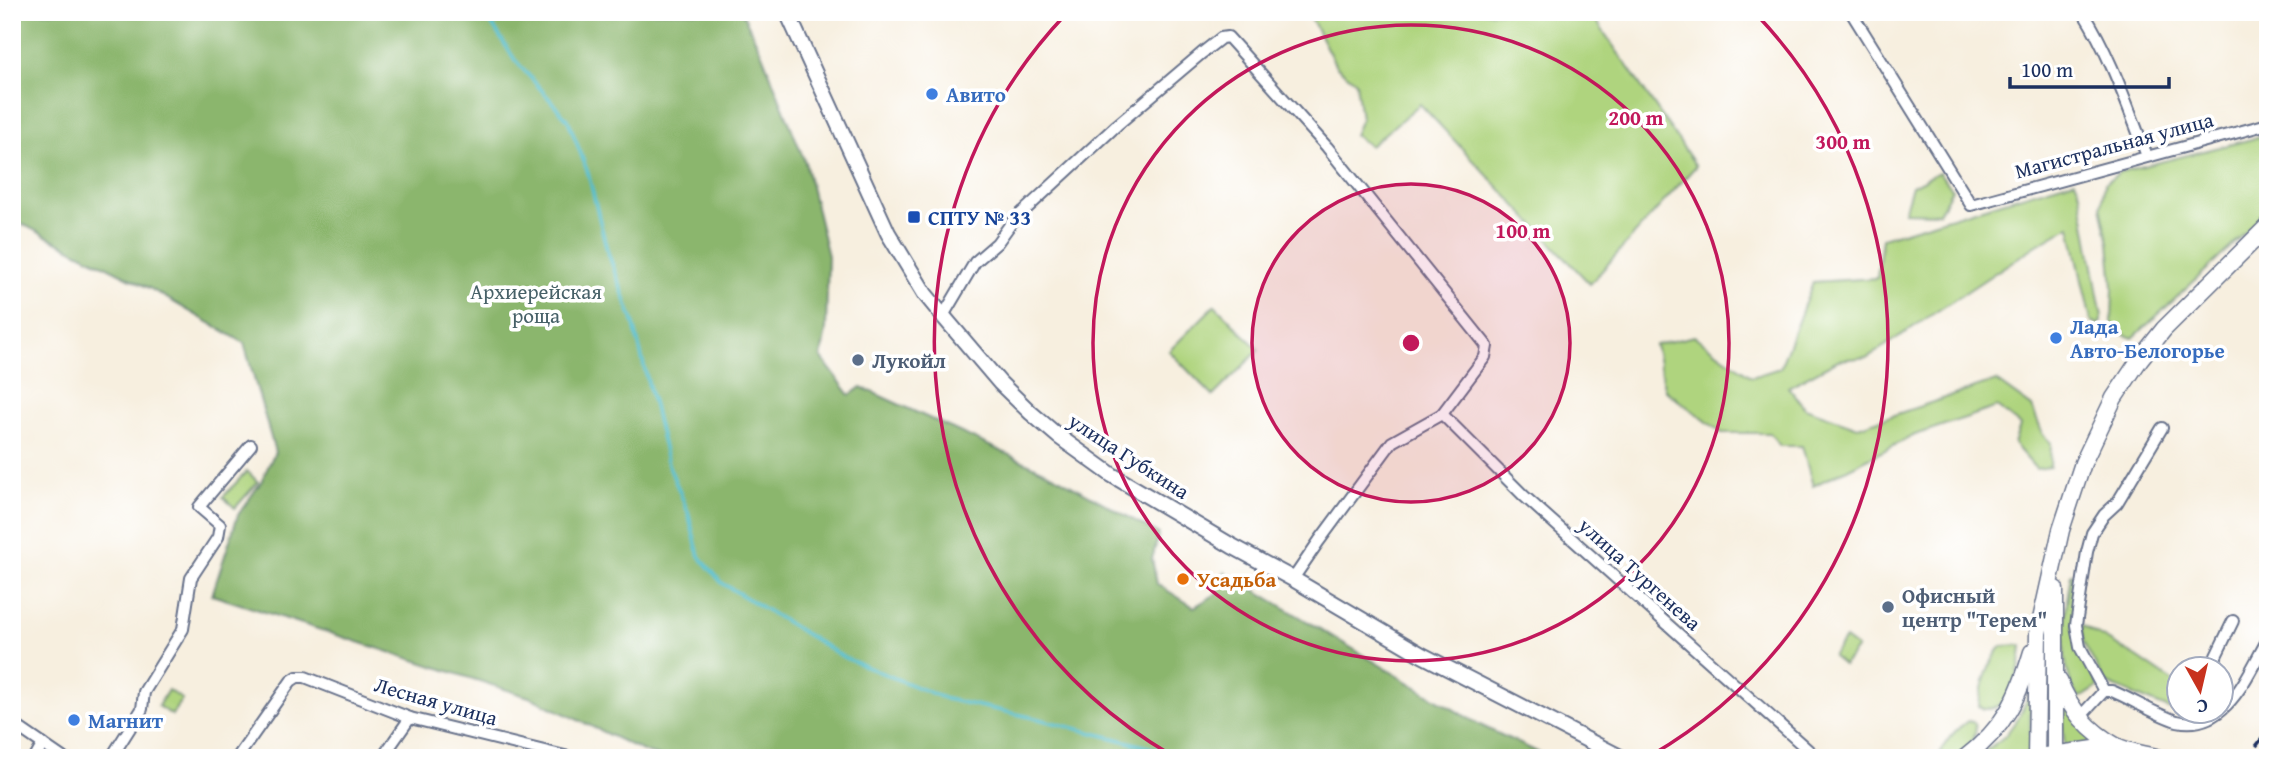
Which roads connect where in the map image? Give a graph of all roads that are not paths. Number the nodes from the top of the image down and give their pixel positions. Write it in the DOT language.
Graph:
graph roads {
  1 [pos="787,12"];
  2 [pos="1852,12"];
  3 [pos="2082,12"];
  4 [pos="2268,124"];
  5 [pos="2147,156"];
  6 [pos="2268,226"];
  7 [pos="943,316"];
  8 [pos="1443,414"];
  9 [pos="2162,428"];
  10 [pos="251,445"];
  11 [pos="2056,562"];
  12 [pos="1293,579"];
  13 [pos="2233,621"];
  14 [pos="2038,633"];
  15 [pos="2268,639"];
  16 [pos="2217,654"];
  17 [pos="2055,672"];
  18 [pos="2104,691"];
  19 [pos="2234,696"];
  20 [pos="2164,715"];
  21 [pos="410,718"];
  22 [pos="2080,718"];
  23 [pos="12,723"];
  24 [pos="43,744"];
  25 [pos="2116,746"];
  26 [pos="2055,756"];
  27 [pos="35,758"];
  28 [pos="63,758"];
  29 [pos="111,758"];
  30 [pos="237,758"];
  31 [pos="382,758"];
  32 [pos="573,758"];
  33 [pos="1622,758"];
  34 [pos="1817,758"];
  35 [pos="1965,758"];
  36 [pos="2036,758"];
  37 [pos="2158,758"];
  1 -- 7 [label="main road, улица Губкина"];
  2 -- 5 [label="street, Магистральная улица"];
  3 -- 5 [label="street"];
  4 -- 5 [label="street, Магистральная улица"];
  6 -- 11 [label="main road"];
  7 -- 8 [label="street"];
  7 -- 12 [label="main road, улица Губкина"];
  8 -- 12 [label="street"];
  8 -- 34 [label="street, улица Тургенева"];
  9 -- 18 [label="street"];
  10 -- 29 [label="street"];
  11 -- 14 [label="main road"];
  11 -- 17 [label="main road"];
  12 -- 33 [label="main road, улица Губкина"];
  13 -- 16 [label="street"];
  14 -- 35 [label="main road"];
  14 -- 36 [label="main road"];
  15 -- 19 [label="street"];
  17 -- 22 [label="main road"];
  17 -- 26 [label="main road"];
  18 -- 20 [label="street"];
  18 -- 22 [label="street"];
  21 -- 30 [label="street, Лесная улица"];
  21 -- 31 [label="street"];
  21 -- 32 [label="street, Лесная улица"];
  22 -- 25 [label="main road"];
  23 -- 24 [label="street"];
  24 -- 27 [label="street"];
  24 -- 28 [label="street"];
  25 -- 26 [label="main road"];
  25 -- 37 [label="main road"];
  26 -- 36 [label="main road"];
}
